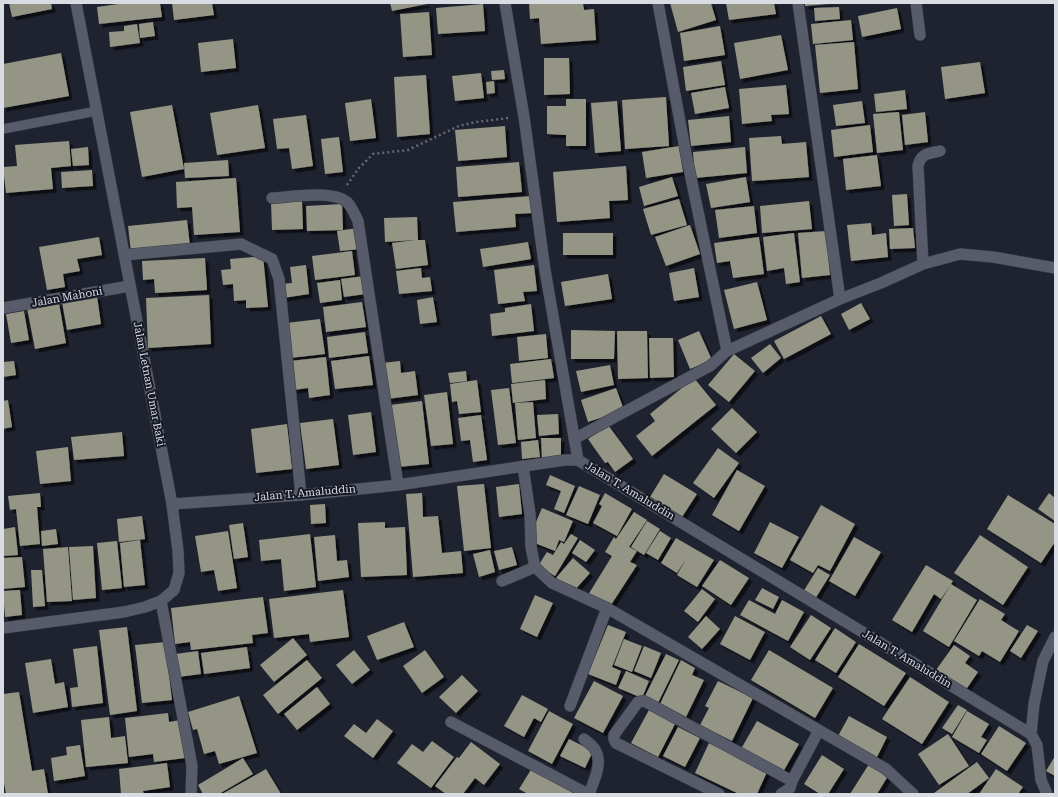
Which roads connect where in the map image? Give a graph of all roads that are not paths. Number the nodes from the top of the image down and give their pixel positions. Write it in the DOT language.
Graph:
graph roads {
  1 [pos="76,3"];
  2 [pos="505,3"];
  3 [pos="658,3"];
  4 [pos="798,3"];
  5 [pos="916,3"];
  6 [pos="920,34"];
  7 [pos="96,111"];
  8 [pos="3,129"];
  9 [pos="940,151"];
  10 [pos="272,198"];
  11 [pos="124,255"];
  12 [pos="923,264"];
  13 [pos="1055,268"];
  14 [pos="130,286"];
  15 [pos="840,299"];
  16 [pos="3,308"];
  17 [pos="727,351"];
  18 [pos="574,439"];
  19 [pos="578,460"];
  20 [pos="523,466"];
  21 [pos="398,485"];
  22 [pos="300,495"];
  23 [pos="172,504"];
  24 [pos="535,567"];
  25 [pos="502,581"];
  26 [pos="161,601"];
  27 [pos="607,608"];
  28 [pos="3,628"];
  29 [pos="1055,637"];
  30 [pos="570,706"];
  31 [pos="452,722"];
  32 [pos="819,730"];
  33 [pos="1031,734"];
  34 [pos="584,739"];
  35 [pos="792,781"];
  36 [pos="191,794"];
  37 [pos="589,794"];
  38 [pos="719,794"];
  39 [pos="781,794"];
  40 [pos="913,794"];
  41 [pos="1047,794"];
  1 -- 7 [label="street, Jalan Letnan Umar Baki"];
  2 -- 18 [label="street"];
  3 -- 17 [label="street"];
  4 -- 15 [label="street"];
  5 -- 6 [label="street"];
  7 -- 8 [label="lane"];
  7 -- 11 [label="street, Jalan Letnan Umar Baki"];
  9 -- 12 [label="street"];
  10 -- 21 [label="street"];
  11 -- 14 [label="street, Jalan Letnan Umar Baki"];
  11 -- 22 [label="street"];
  12 -- 13 [label="street"];
  12 -- 15 [label="street"];
  14 -- 16 [label="street, Jalan Mahoni"];
  14 -- 23 [label="street, Jalan Letnan Umar Baki"];
  15 -- 17 [label="street"];
  17 -- 18 [label="street"];
  18 -- 19 [label="street"];
  19 -- 20 [label="street, Jalan T. Amaluddin"];
  19 -- 33 [label="street, Jalan T. Amaluddin"];
  20 -- 21 [label="street, Jalan T. Amaluddin"];
  20 -- 24 [label="street"];
  21 -- 22 [label="street, Jalan T. Amaluddin"];
  22 -- 23 [label="street, Jalan T. Amaluddin"];
  23 -- 26 [label="street, Jalan Letnan Umar Baki"];
  24 -- 25 [label="street"];
  24 -- 27 [label="street"];
  26 -- 28 [label="street, Jalan Letnan Umar Baki"];
  26 -- 36 [label="street"];
  27 -- 30 [label="street"];
  27 -- 32 [label="street"];
  29 -- 33 [label="street"];
  31 -- 37 [label="street"];
  32 -- 35 [label="street"];
  32 -- 40 [label="street"];
  33 -- 41 [label="street"];
  34 -- 37 [label="street"];
  35 -- 38 [label="street"];
  35 -- 39 [label="street"];
}
